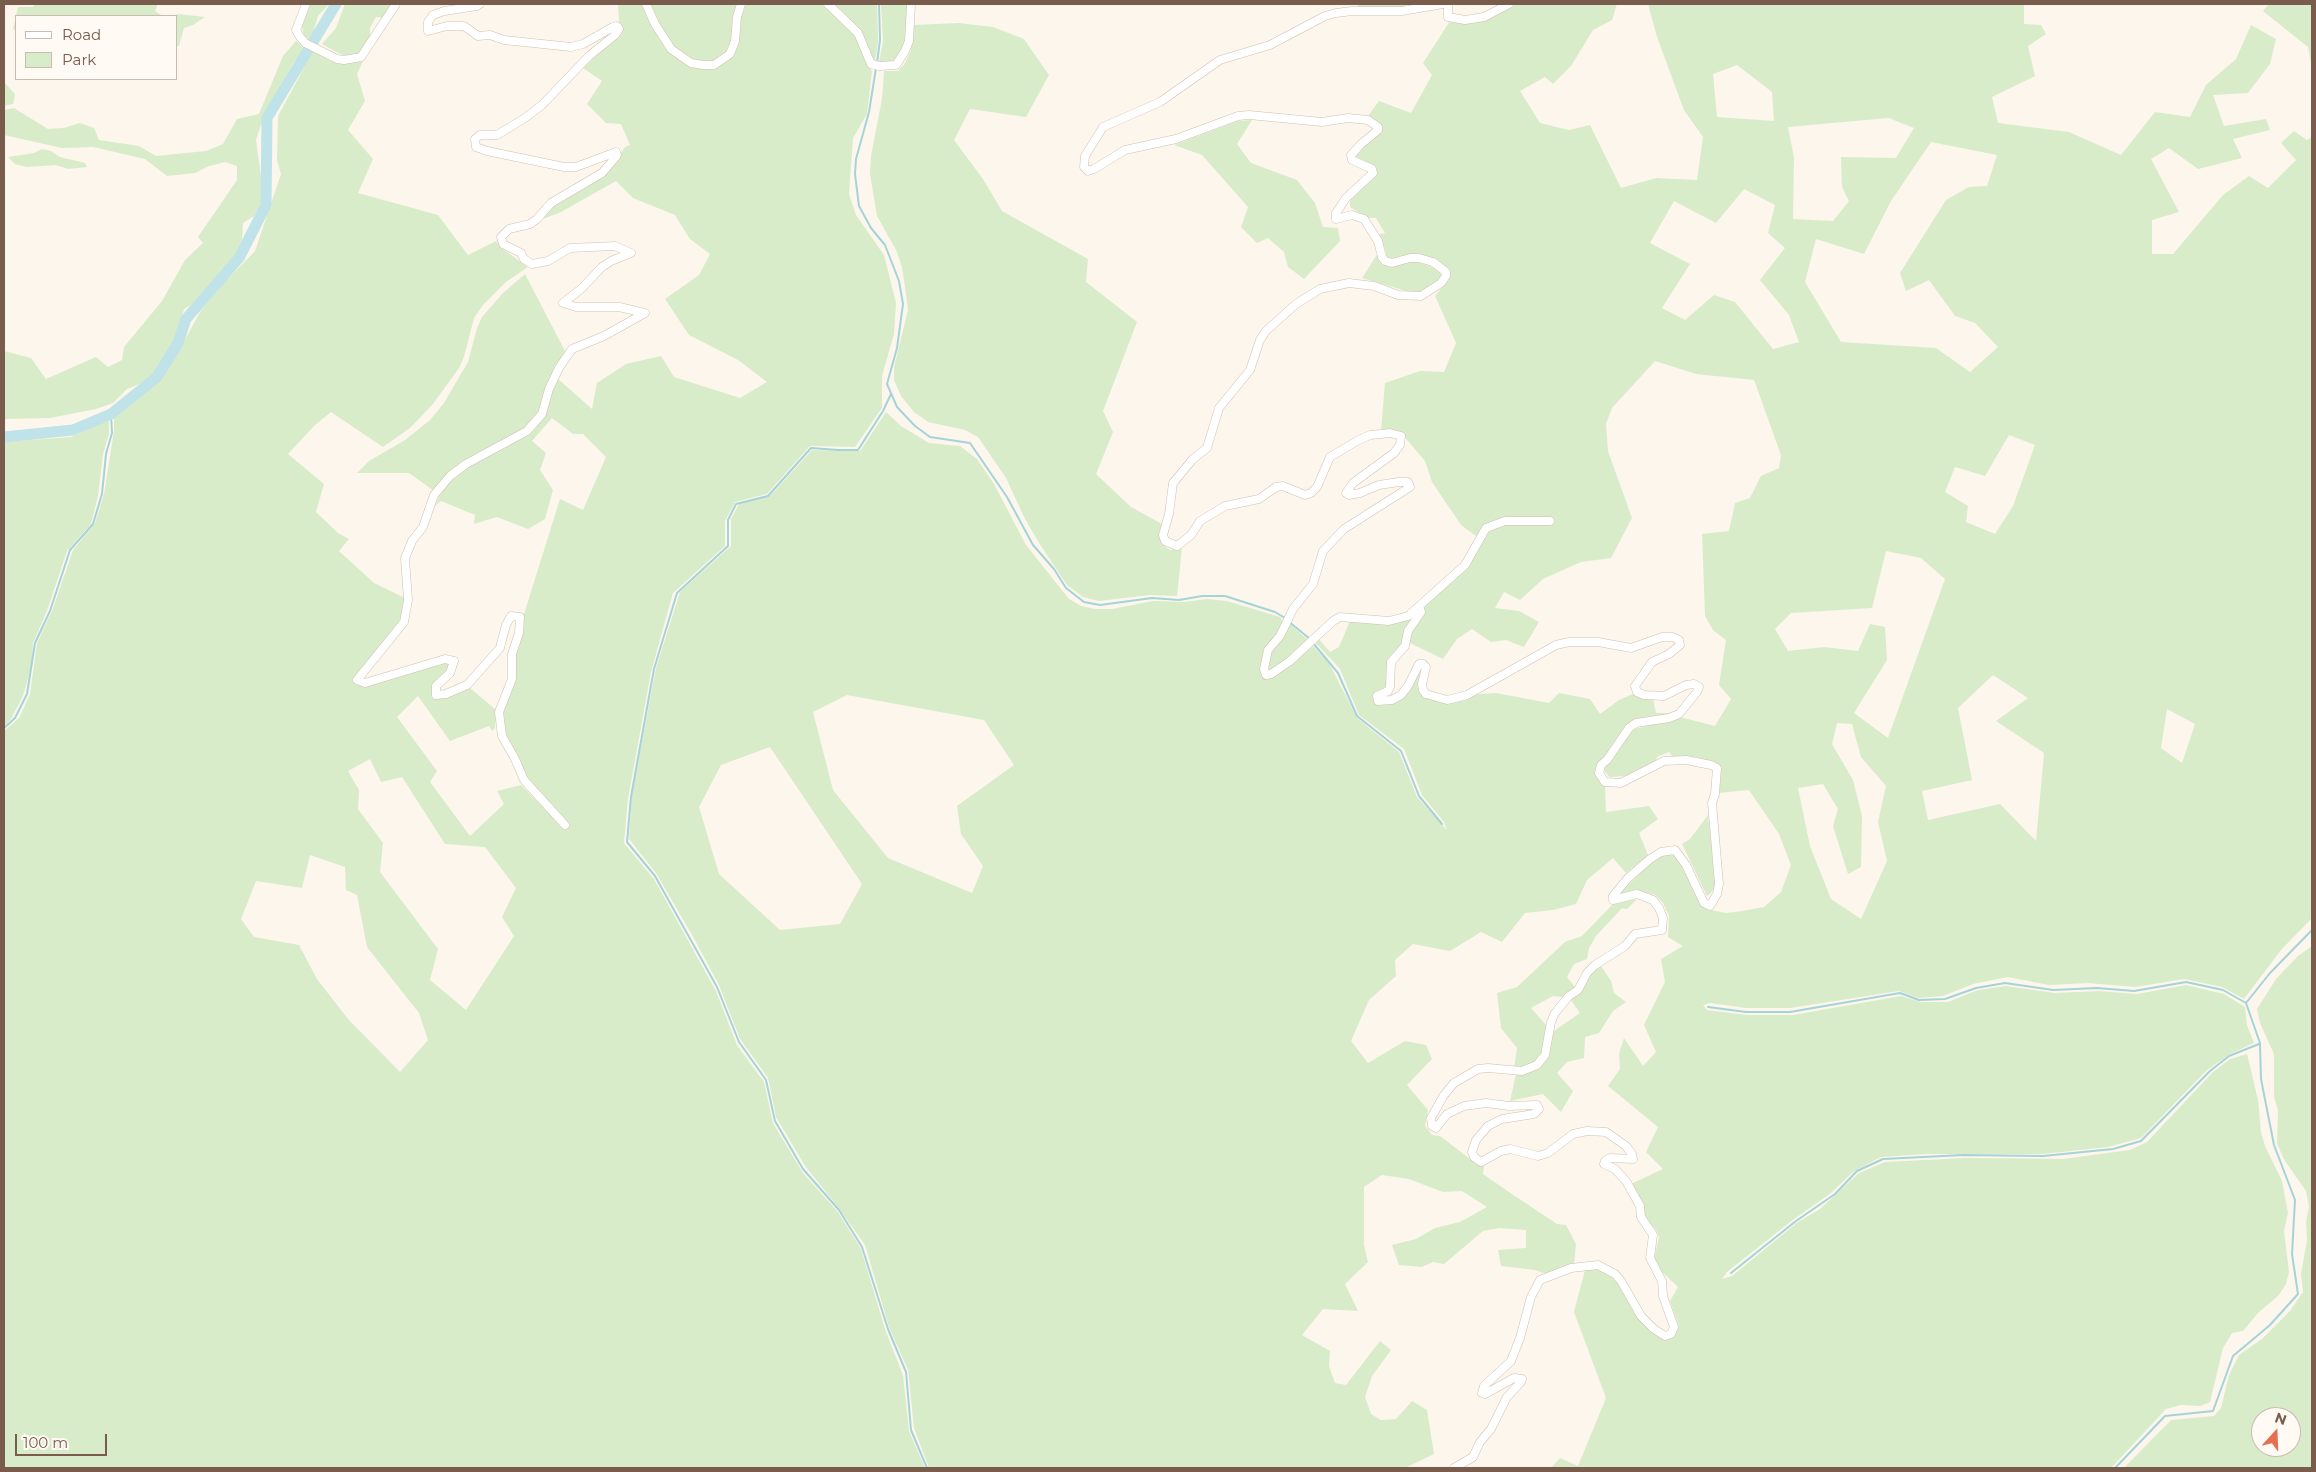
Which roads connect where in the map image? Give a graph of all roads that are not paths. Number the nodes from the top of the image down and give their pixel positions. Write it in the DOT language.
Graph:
graph roads {
  1 [pos="306,4"];
  2 [pos="396,4"];
  3 [pos="480,4"];
  4 [pos="646,4"];
  5 [pos="741,4"];
  6 [pos="828,4"];
  7 [pos="911,4"];
  8 [pos="1444,4"];
  9 [pos="1509,4"];
  10 [pos="1550,521"];
  11 [pos="1419,606"];
  12 [pos="565,825"];
  13 [pos="1454,1468"];
  1 -- 2 [label="street"];
  3 -- 12 [label="street"];
  4 -- 5 [label="street"];
  6 -- 7 [label="street"];
  8 -- 9 [label="street"];
  8 -- 11 [label="street"];
  10 -- 11 [label="street"];
  11 -- 13 [label="street"];
}
